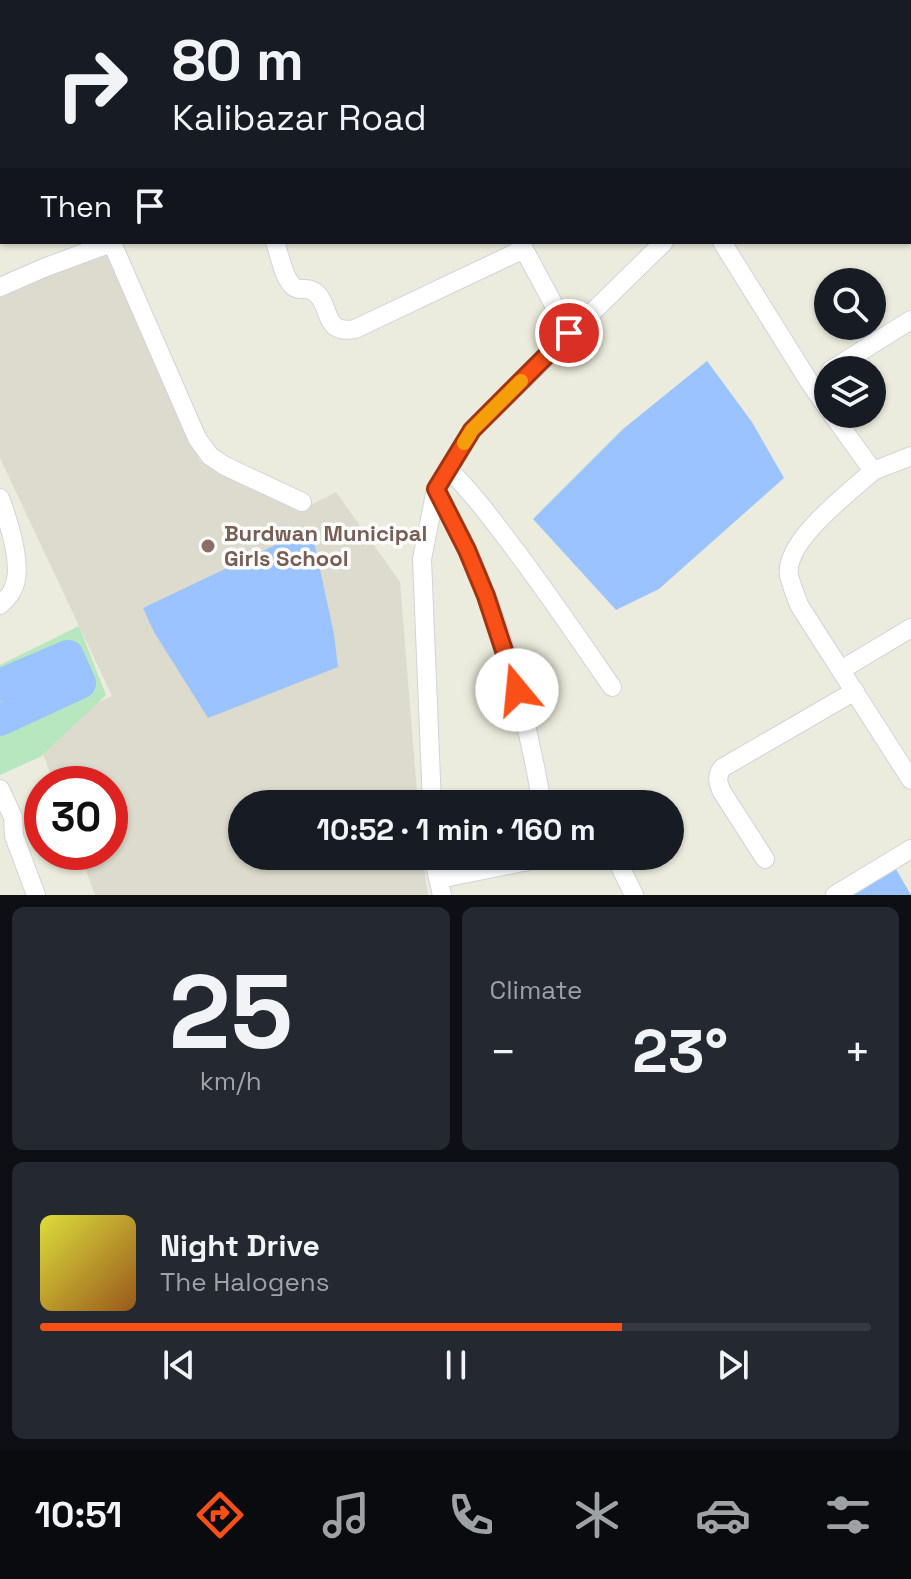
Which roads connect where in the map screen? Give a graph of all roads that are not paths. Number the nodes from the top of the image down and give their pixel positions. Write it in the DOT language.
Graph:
graph roads {
  1 [pos="108,244"];
  2 [pos="114,244"];
  3 [pos="276,244"];
  4 [pos="662,244"];
  5 [pos="723,244"];
  6 [pos="522,246"];
  7 [pos="0,287"];
  8 [pos="911,320"];
  9 [pos="569,333"];
  10 [pos="854,356"];
  11 [pos="814,381"];
  12 [pos="810,383"];
  13 [pos="814,389"];
  14 [pos="842,428"];
  15 [pos="911,456"];
  16 [pos="448,469"];
  17 [pos="873,471"];
  18 [pos="436,489"];
  19 [pos="0,498"];
  20 [pos="302,502"];
  21 [pos="0,605"];
  22 [pos="911,628"];
  23 [pos="841,670"];
  24 [pos="612,687"];
  25 [pos="855,691"];
  26 [pos="908,769"];
  27 [pos="0,789"];
  28 [pos="431,790"];
  29 [pos="539,790"];
  30 [pos="911,849"];
  31 [pos="765,859"];
  32 [pos="501,870"];
  33 [pos="622,870"];
  34 [pos="440,887"];
  35 [pos="36,895"];
  36 [pos="634,895"];
  37 [pos="835,895"];
  1 -- 7 [label="street"];
  2 -- 20 [label="street"];
  3 -- 6 [label="street"];
  4 -- 9 [label="street"];
  5 -- 12 [label="street"];
  6 -- 9 [label="street"];
  8 -- 10 [label="street"];
  9 -- 16 [label="street"];
  11 -- 12 [label="street"];
  12 -- 13 [label="street"];
  14 -- 17 [label="street"];
  15 -- 17 [label="street"];
  16 -- 18 [label="street"];
  16 -- 24 [label="street"];
  17 -- 23 [label="street"];
  18 -- 28 [label="street"];
  18 -- 29 [label="street"];
  19 -- 21 [label="street"];
  22 -- 23 [label="street"];
  23 -- 25 [label="street"];
  25 -- 26 [label="street"];
  25 -- 31 [label="street"];
  27 -- 35 [label="street"];
  30 -- 37 [label="street"];
  32 -- 34 [label="street"];
  33 -- 36 [label="street"];
}
